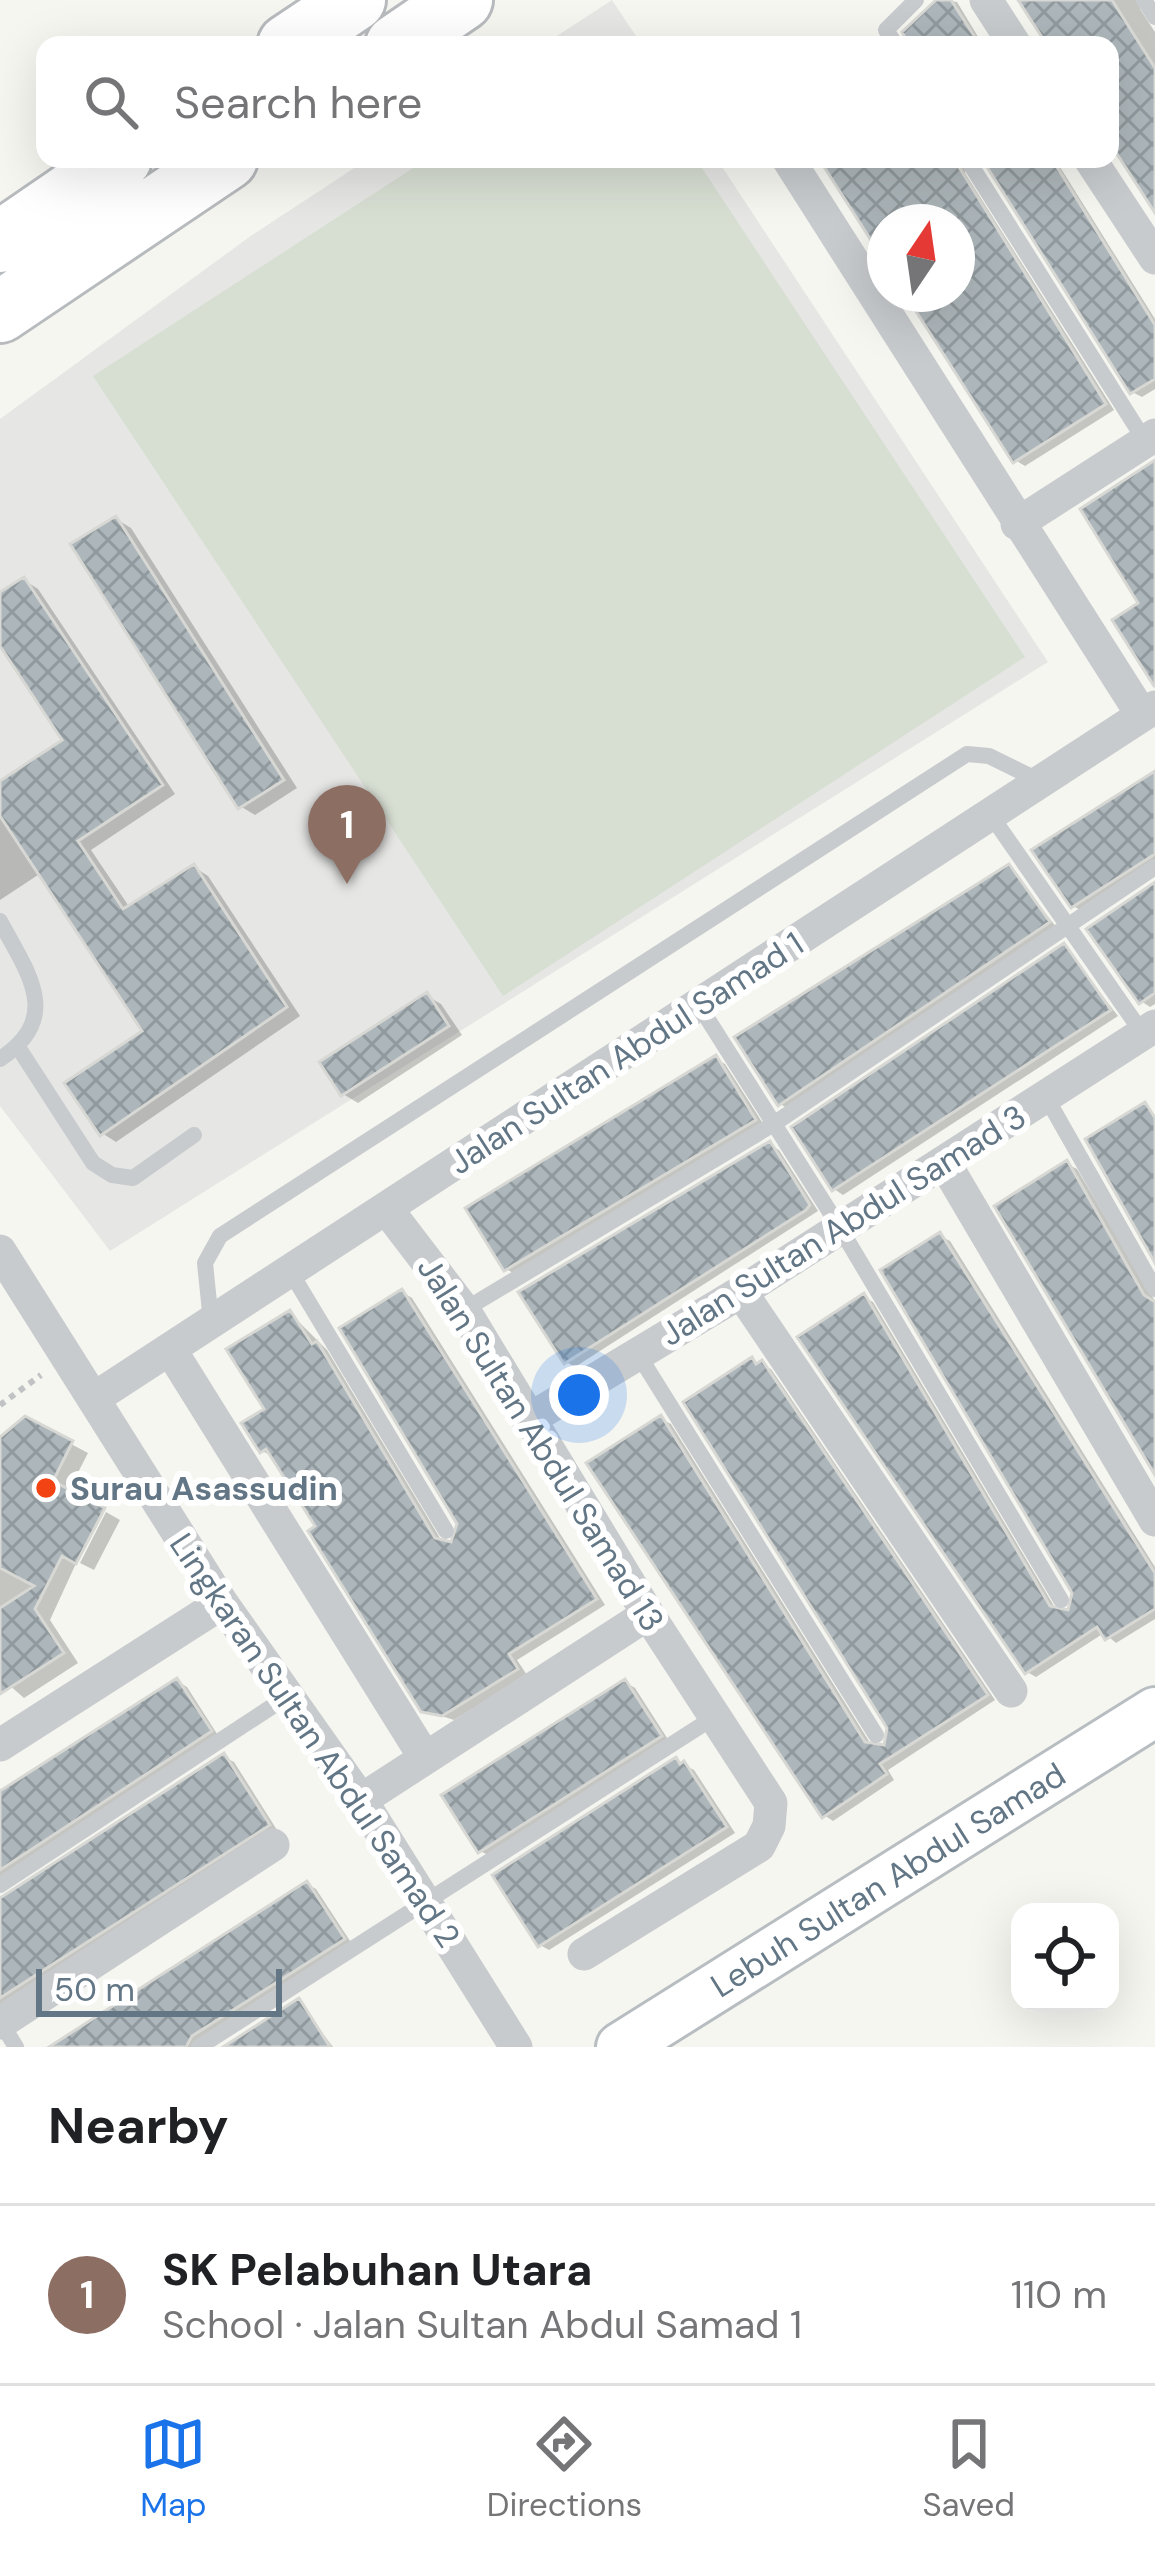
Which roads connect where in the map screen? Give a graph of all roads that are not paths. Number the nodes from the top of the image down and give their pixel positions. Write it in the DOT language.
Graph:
graph roads {
  1 [pos="355,0"];
  2 [pos="462,0"];
  3 [pos="916,0"];
  4 [pos="986,0"];
  5 [pos="1144,0"];
  6 [pos="1155,17"];
  7 [pos="301,36"];
  8 [pos="409,36"];
  9 [pos="890,36"];
  10 [pos="1010,36"];
  11 [pos="108,168"];
  12 [pos="213,168"];
  13 [pos="794,168"];
  14 [pos="974,168"];
  15 [pos="1096,168"];
  16 [pos="0,242"];
  17 [pos="1155,258"];
  18 [pos="0,312"];
  19 [pos="1150,438"];
  20 [pos="1017,524"];
  21 [pos="1148,711"];
  22 [pos="1040,781"];
  23 [pos="990,814"];
  24 [pos="1155,867"];
  25 [pos="0,921"];
  26 [pos="1063,924"];
  27 [pos="700,1007"];
  28 [pos="1151,1038"];
  29 [pos="18,1047"];
  30 [pos="0,1059"];
  31 [pos="1046,1097"];
  32 [pos="772,1124"];
  33 [pos="194,1135"];
  34 [pos="944,1162"];
  35 [pos="386,1208"];
  36 [pos="840,1228"];
  37 [pos="0,1251"];
  38 [pos="290,1271"];
  39 [pos="1155,1289"];
  40 [pos="741,1292"];
  41 [pos="464,1310"];
  42 [pos="211,1322"];
  43 [pos="170,1349"];
  44 [pos="638,1354"];
  45 [pos="96,1397"];
  46 [pos="528,1420"];
  47 [pos="1155,1520"];
  48 [pos="446,1532"];
  49 [pos="1061,1600"];
  50 [pos="223,1603"];
  51 [pos="648,1613"];
  52 [pos="1011,1691"];
  53 [pos="288,1696"];
  54 [pos="1155,1712"];
  55 [pos="716,1716"];
  56 [pos="876,1735"];
  57 [pos="0,1745"];
  58 [pos="425,1758"];
  59 [pos="361,1800"];
  60 [pos="273,1845"];
  61 [pos="0,1886"];
  62 [pos="423,1900"];
  63 [pos="584,1954"];
  64 [pos="0,2022"];
  65 [pos="16,2047"];
  66 [pos="199,2047"];
  67 [pos="516,2047"];
  68 [pos="621,2047"];
  1 -- 7 [label="highway"];
  2 -- 8 [label="highway"];
  3 -- 9 [label="lane"];
  4 -- 10 [label="street"];
  5 -- 6 [label="lane"];
  11 -- 16 [label="highway"];
  12 -- 18 [label="highway"];
  13 -- 20 [label="street"];
  14 -- 19 [label="lane"];
  15 -- 17 [label="street"];
  19 -- 20 [label="street"];
  20 -- 21 [label="street"];
  21 -- 22 [label="street, Jalan Sultan Abdul Samad 1"];
  22 -- 23 [label="street, Jalan Sultan Abdul Samad 1"];
  22 -- 42 [label="lane"];
  23 -- 26 [label="lane"];
  23 -- 27 [label="street, Jalan Sultan Abdul Samad 1"];
  24 -- 26 [label="lane"];
  25 -- 29 [label="lane"];
  26 -- 28 [label="lane"];
  26 -- 32 [label="lane"];
  27 -- 32 [label="lane"];
  27 -- 35 [label="street, Jalan Sultan Abdul Samad 1"];
  28 -- 31 [label="street, Jalan Sultan Abdul Samad 3"];
  29 -- 30 [label="lane"];
  29 -- 33 [label="lane"];
  31 -- 34 [label="street, Jalan Sultan Abdul Samad 3"];
  31 -- 39 [label="lane"];
  32 -- 36 [label="lane"];
  32 -- 41 [label="lane"];
  34 -- 36 [label="street, Jalan Sultan Abdul Samad 3"];
  34 -- 47 [label="street"];
  35 -- 38 [label="street, Jalan Sultan Abdul Samad 1"];
  35 -- 41 [label="street, Jalan Sultan Abdul Samad 13"];
  36 -- 40 [label="street, Jalan Sultan Abdul Samad 3"];
  36 -- 49 [label="lane"];
  37 -- 45 [label="street, Lingkaran Sultan Abdul Samad 2"];
  38 -- 42 [label="street, Jalan Sultan Abdul Samad 1"];
  38 -- 48 [label="lane"];
  40 -- 44 [label="street, Jalan Sultan Abdul Samad 3"];
  40 -- 52 [label="street"];
  41 -- 46 [label="street, Jalan Sultan Abdul Samad 13"];
  42 -- 43 [label="street, Jalan Sultan Abdul Samad 1"];
  43 -- 45 [label="street, Jalan Sultan Abdul Samad 1"];
  43 -- 58 [label="street"];
  44 -- 46 [label="street, Jalan Sultan Abdul Samad 3"];
  44 -- 56 [label="lane"];
  45 -- 50 [label="street, Lingkaran Sultan Abdul Samad 2"];
  46 -- 51 [label="street, Jalan Sultan Abdul Samad 13"];
  50 -- 53 [label="street, Lingkaran Sultan Abdul Samad 2"];
  50 -- 57 [label="street"];
  51 -- 55 [label="street, Jalan Sultan Abdul Samad 13"];
  51 -- 58 [label="street"];
  53 -- 59 [label="street, Lingkaran Sultan Abdul Samad 2"];
  53 -- 61 [label="lane"];
  54 -- 68 [label="street, Lebuh Sultan Abdul Samad"];
  55 -- 62 [label="lane"];
  55 -- 63 [label="street, Jalan Sultan Abdul Samad 13"];
  58 -- 59 [label="street"];
  59 -- 62 [label="street, Lingkaran Sultan Abdul Samad 2"];
  60 -- 64 [label="street"];
  62 -- 66 [label="lane"];
  62 -- 67 [label="street, Lingkaran Sultan Abdul Samad 2"];
  64 -- 65 [label="lane"];
}
